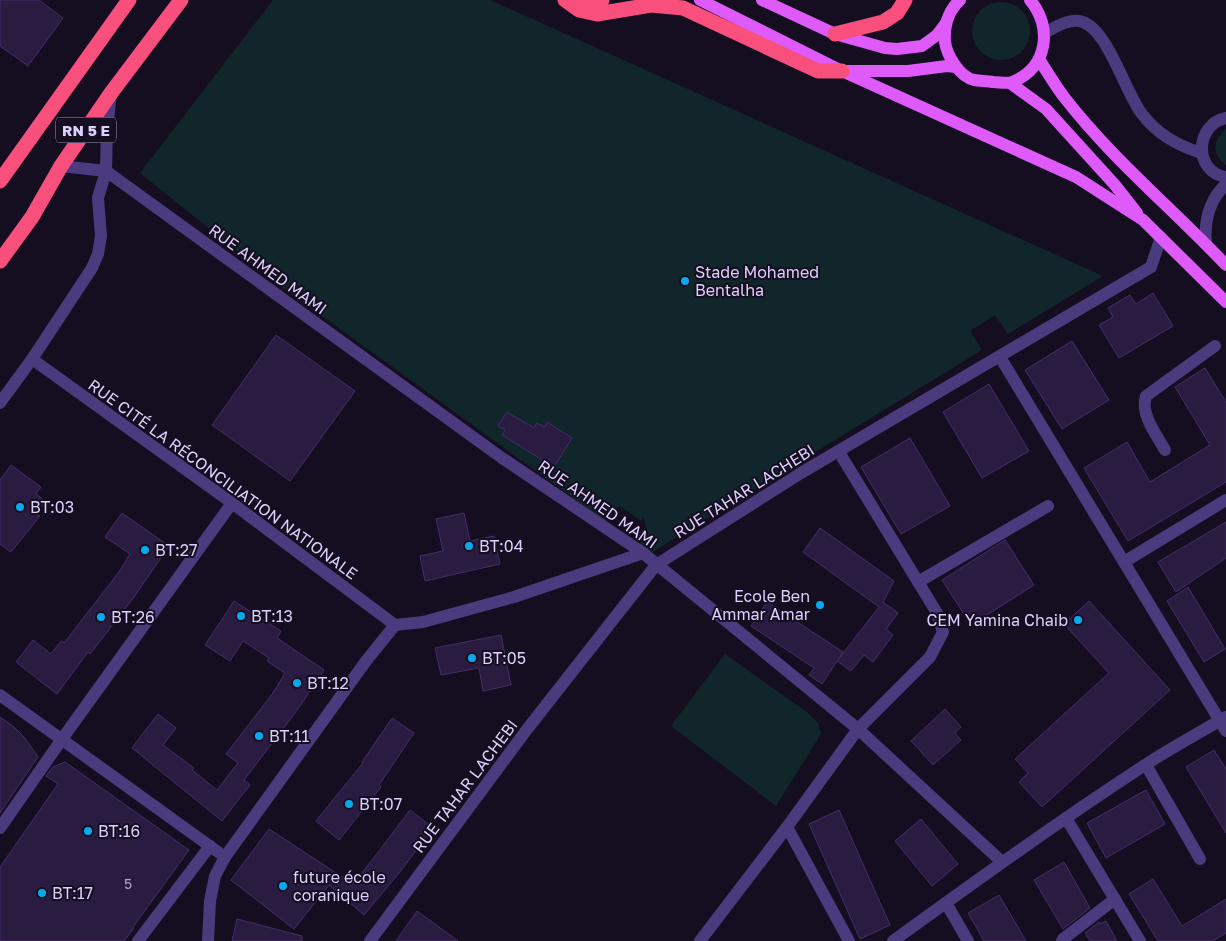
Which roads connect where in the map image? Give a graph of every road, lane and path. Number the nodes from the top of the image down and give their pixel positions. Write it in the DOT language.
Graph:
graph roads {
  1 [pos="129,0"];
  2 [pos="185,0"];
  3 [pos="565,0"];
  4 [pos="583,0"];
  5 [pos="602,0"];
  6 [pos="700,0"];
  7 [pos="762,0"];
  8 [pos="905,0"];
  9 [pos="960,0"];
  10 [pos="1030,0"];
  11 [pos="177,6"];
  12 [pos="946,23"];
  13 [pos="1044,33"];
  14 [pos="835,34"];
  15 [pos="1039,59"];
  16 [pos="956,67"];
  17 [pos="842,71"];
  18 [pos="1010,83"];
  19 [pos="111,93"];
  20 [pos="1226,118"];
  21 [pos="1202,153"];
  22 [pos="61,166"];
  23 [pos="106,171"];
  24 [pos="1226,177"];
  25 [pos="0,181"];
  26 [pos="1226,184"];
  27 [pos="1143,220"];
  28 [pos="1161,237"];
  29 [pos="1206,244"];
  30 [pos="0,261"];
  31 [pos="1226,265"];
  32 [pos="1226,302"];
  33 [pos="1215,346"];
  34 [pos="1000,357"];
  35 [pos="32,359"];
  36 [pos="0,403"];
  37 [pos="1165,450"];
  38 [pos="839,452"];
  39 [pos="1226,500"];
  40 [pos="232,503"];
  41 [pos="1048,506"];
  42 [pos="642,553"];
  43 [pos="1124,562"];
  44 [pos="656,565"];
  45 [pos="918,582"];
  46 [pos="395,625"];
  47 [pos="0,695"];
  48 [pos="1224,723"];
  49 [pos="858,729"];
  50 [pos="62,739"];
  51 [pos="1146,765"];
  52 [pos="1066,818"];
  53 [pos="786,827"];
  54 [pos="0,828"];
  55 [pos="210,846"];
  56 [pos="225,857"];
  57 [pos="1200,859"];
  58 [pos="1002,862"];
  59 [pos="1115,899"];
  60 [pos="946,902"];
  61 [pos="138,941"];
  62 [pos="208,941"];
  63 [pos="370,941"];
  64 [pos="700,941"];
  65 [pos="850,941"];
  66 [pos="893,941"];
  67 [pos="968,941"];
  68 [pos="1062,941"];
  69 [pos="1140,941"];
  1 -- 25 [label="highway, RN 5 E"];
  2 -- 11 [label="highway"];
  3 -- 17 [label="highway"];
  4 -- 5 [label="highway"];
  6 -- 17 [label="main road"];
  7 -- 14 [label="main road"];
  8 -- 14 [label="highway"];
  9 -- 12 [label="main road"];
  10 -- 13 [label="main road"];
  11 -- 19 [label="highway, RN 5 E"];
  12 -- 14 [label="main road"];
  12 -- 16 [label="main road"];
  13 -- 15 [label="main road"];
  13 -- 21 [label="street"];
  15 -- 18 [label="main road"];
  15 -- 29 [label="main road"];
  16 -- 17 [label="main road"];
  16 -- 18 [label="main road"];
  17 -- 27 [label="main road"];
  18 -- 27 [label="main road"];
  19 -- 22 [label="highway, RN 5 E"];
  19 -- 23 [label="street"];
  20 -- 21 [label="street"];
  21 -- 24 [label="street"];
  22 -- 23 [label="street"];
  22 -- 30 [label="highway, RN 5 E"];
  23 -- 35 [label="street"];
  23 -- 42 [label="street, RUE AHMED MAMI"];
  26 -- 29 [label="street"];
  27 -- 28 [label="main road"];
  28 -- 32 [label="main road"];
  28 -- 34 [label="street, RUE TAHAR LACHEBI"];
  29 -- 31 [label="main road"];
  33 -- 37 [label="street"];
  34 -- 38 [label="street, RUE TAHAR LACHEBI"];
  34 -- 43 [label="street"];
  35 -- 36 [label="street"];
  35 -- 40 [label="street, RUE CITÉ LA RÉCONCILIATION NATIONALE"];
  38 -- 44 [label="street, RUE TAHAR LACHEBI"];
  38 -- 45 [label="street"];
  39 -- 43 [label="street"];
  40 -- 46 [label="street, RUE CITÉ LA RÉCONCILIATION NATIONALE"];
  40 -- 50 [label="street"];
  41 -- 45 [label="street"];
  42 -- 44 [label="street, RUE AHMED MAMI"];
  42 -- 46 [label="street"];
  43 -- 48 [label="street"];
  44 -- 49 [label="street, RUE AHMED MAMI"];
  44 -- 63 [label="street, RUE TAHAR LACHEBI"];
  45 -- 49 [label="street"];
  46 -- 56 [label="street"];
  47 -- 50 [label="street"];
  48 -- 51 [label="street"];
  49 -- 53 [label="street"];
  49 -- 58 [label="street, RUE AHMED MAMI"];
  50 -- 54 [label="street"];
  50 -- 55 [label="street"];
  51 -- 52 [label="street"];
  51 -- 57 [label="street"];
  52 -- 58 [label="street"];
  52 -- 59 [label="street"];
  53 -- 64 [label="street"];
  53 -- 65 [label="street"];
  55 -- 56 [label="street"];
  55 -- 61 [label="street"];
  56 -- 62 [label="street"];
  58 -- 60 [label="street"];
  59 -- 68 [label="street"];
  59 -- 69 [label="street"];
  60 -- 66 [label="street"];
  60 -- 67 [label="street"];
}
